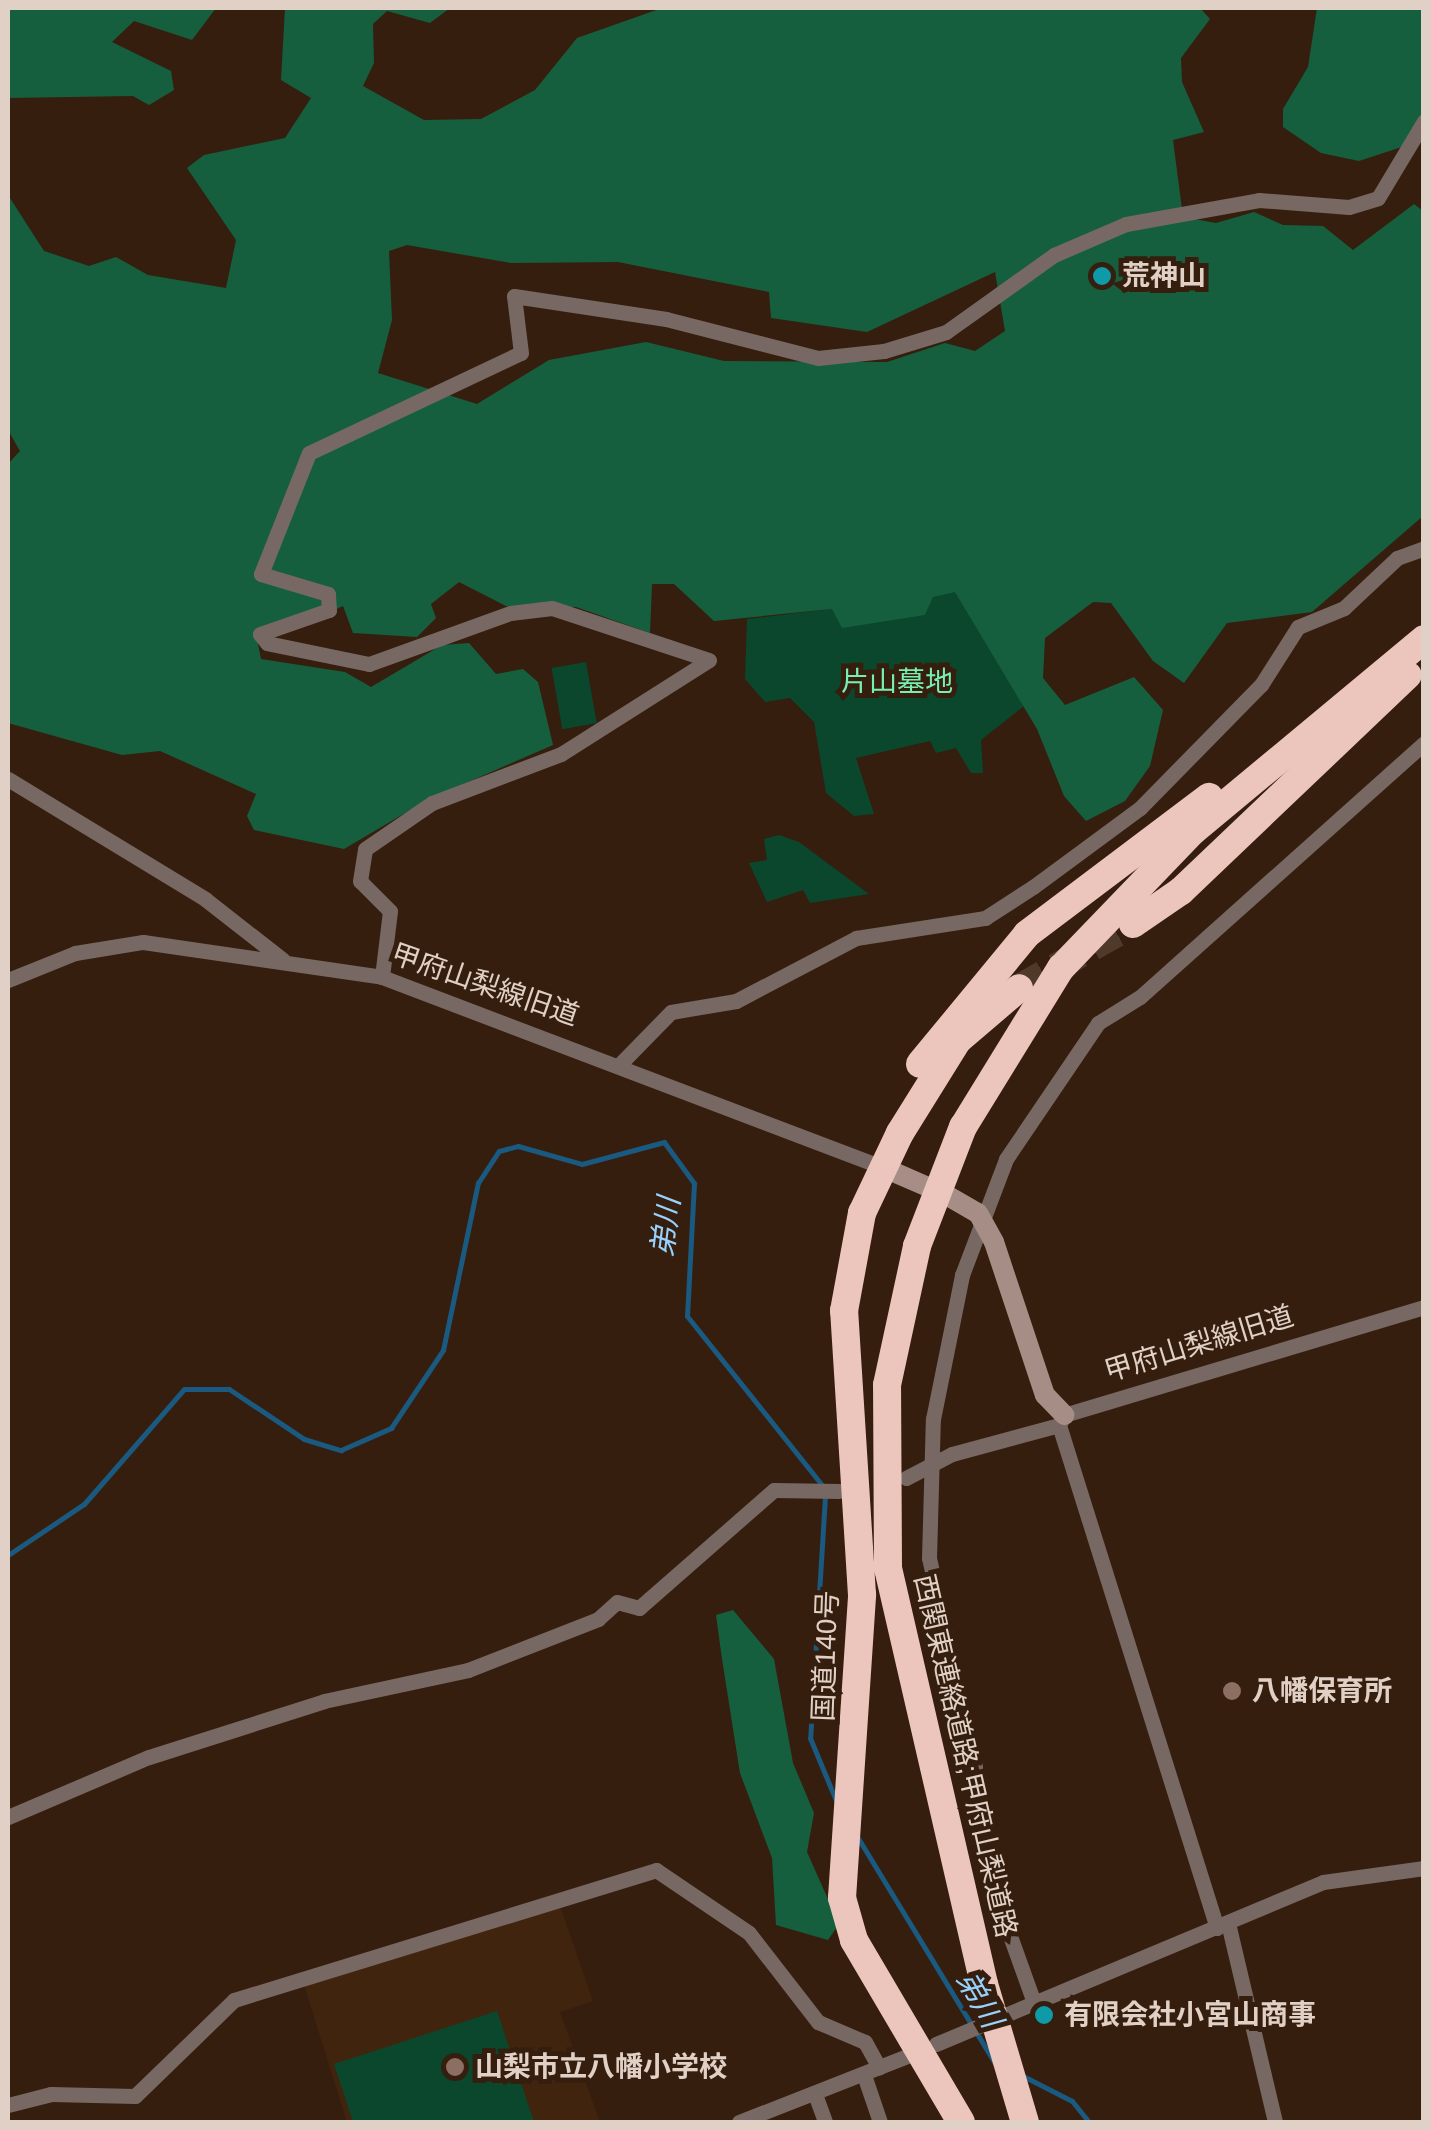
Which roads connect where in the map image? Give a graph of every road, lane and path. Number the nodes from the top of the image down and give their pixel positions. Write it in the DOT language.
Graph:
graph roads {
  1 [pos="1424,121"];
  2 [pos="1424,548"];
  3 [pos="1424,636"];
  4 [pos="1424,660"];
  5 [pos="1424,744"];
  6 [pos="8,780"];
  7 [pos="1134,924"];
  8 [pos="283,960"];
  9 [pos="382,977"];
  10 [pos="8,980"];
  11 [pos="1018,988"];
  12 [pos="621,1063"];
  13 [pos="882,1167"];
  14 [pos="926,1186"];
  15 [pos="948,1196"];
  16 [pos="981,1218"];
  17 [pos="1424,1307"];
  18 [pos="1061,1420"];
  19 [pos="930,1470"];
  20 [pos="906,1478"];
  21 [pos="839,1490"];
  22 [pos="8,1818"];
  23 [pos="1424,1868"];
  24 [pos="1223,1925"];
  25 [pos="1032,1997"];
  26 [pos="936,2044"];
  27 [pos="907,2056"];
  28 [pos="879,2067"];
  29 [pos="864,2075"];
  30 [pos="816,2094"];
  31 [pos="8,2106"];
  32 [pos="741,2122"];
  33 [pos="825,2122"];
  34 [pos="880,2122"];
  35 [pos="960,2122"];
  36 [pos="1025,2122"];
  37 [pos="1275,2122"];
  1 -- 9 [label="street"];
  2 -- 12 [label="street"];
  3 -- 13 [label="highway"];
  3 -- 36 [label="highway, 西関東連絡道路;甲府山梨道路, bridge"];
  4 -- 7 [label="highway"];
  5 -- 16 [label="street"];
  6 -- 8 [label="street"];
  8 -- 9 [label="street, 甲府山梨線旧道"];
  8 -- 10 [label="street, 甲府山梨線旧道"];
  9 -- 12 [label="street, 甲府山梨線旧道"];
  11 -- 13 [label="highway"];
  12 -- 13 [label="street, 甲府山梨線旧道"];
  13 -- 14 [label="street, 甲府山梨線旧道"];
  13 -- 35 [label="highway, 国道140号"];
  15 -- 16 [label="street"];
  16 -- 18 [label="street"];
  16 -- 19 [label="street"];
  17 -- 18 [label="street, 甲府山梨線旧道"];
  18 -- 19 [label="street, 甲府山梨線旧道"];
  18 -- 24 [label="street"];
  19 -- 20 [label="street, 甲府山梨線旧道"];
  19 -- 25 [label="street"];
  21 -- 22 [label="street"];
  23 -- 24 [label="street"];
  24 -- 25 [label="street"];
  24 -- 37 [label="street"];
  25 -- 26 [label="street"];
  27 -- 28 [label="street"];
  28 -- 29 [label="street"];
  28 -- 31 [label="street"];
  29 -- 30 [label="street"];
  29 -- 34 [label="street"];
  30 -- 32 [label="street"];
  30 -- 33 [label="street"];
}
